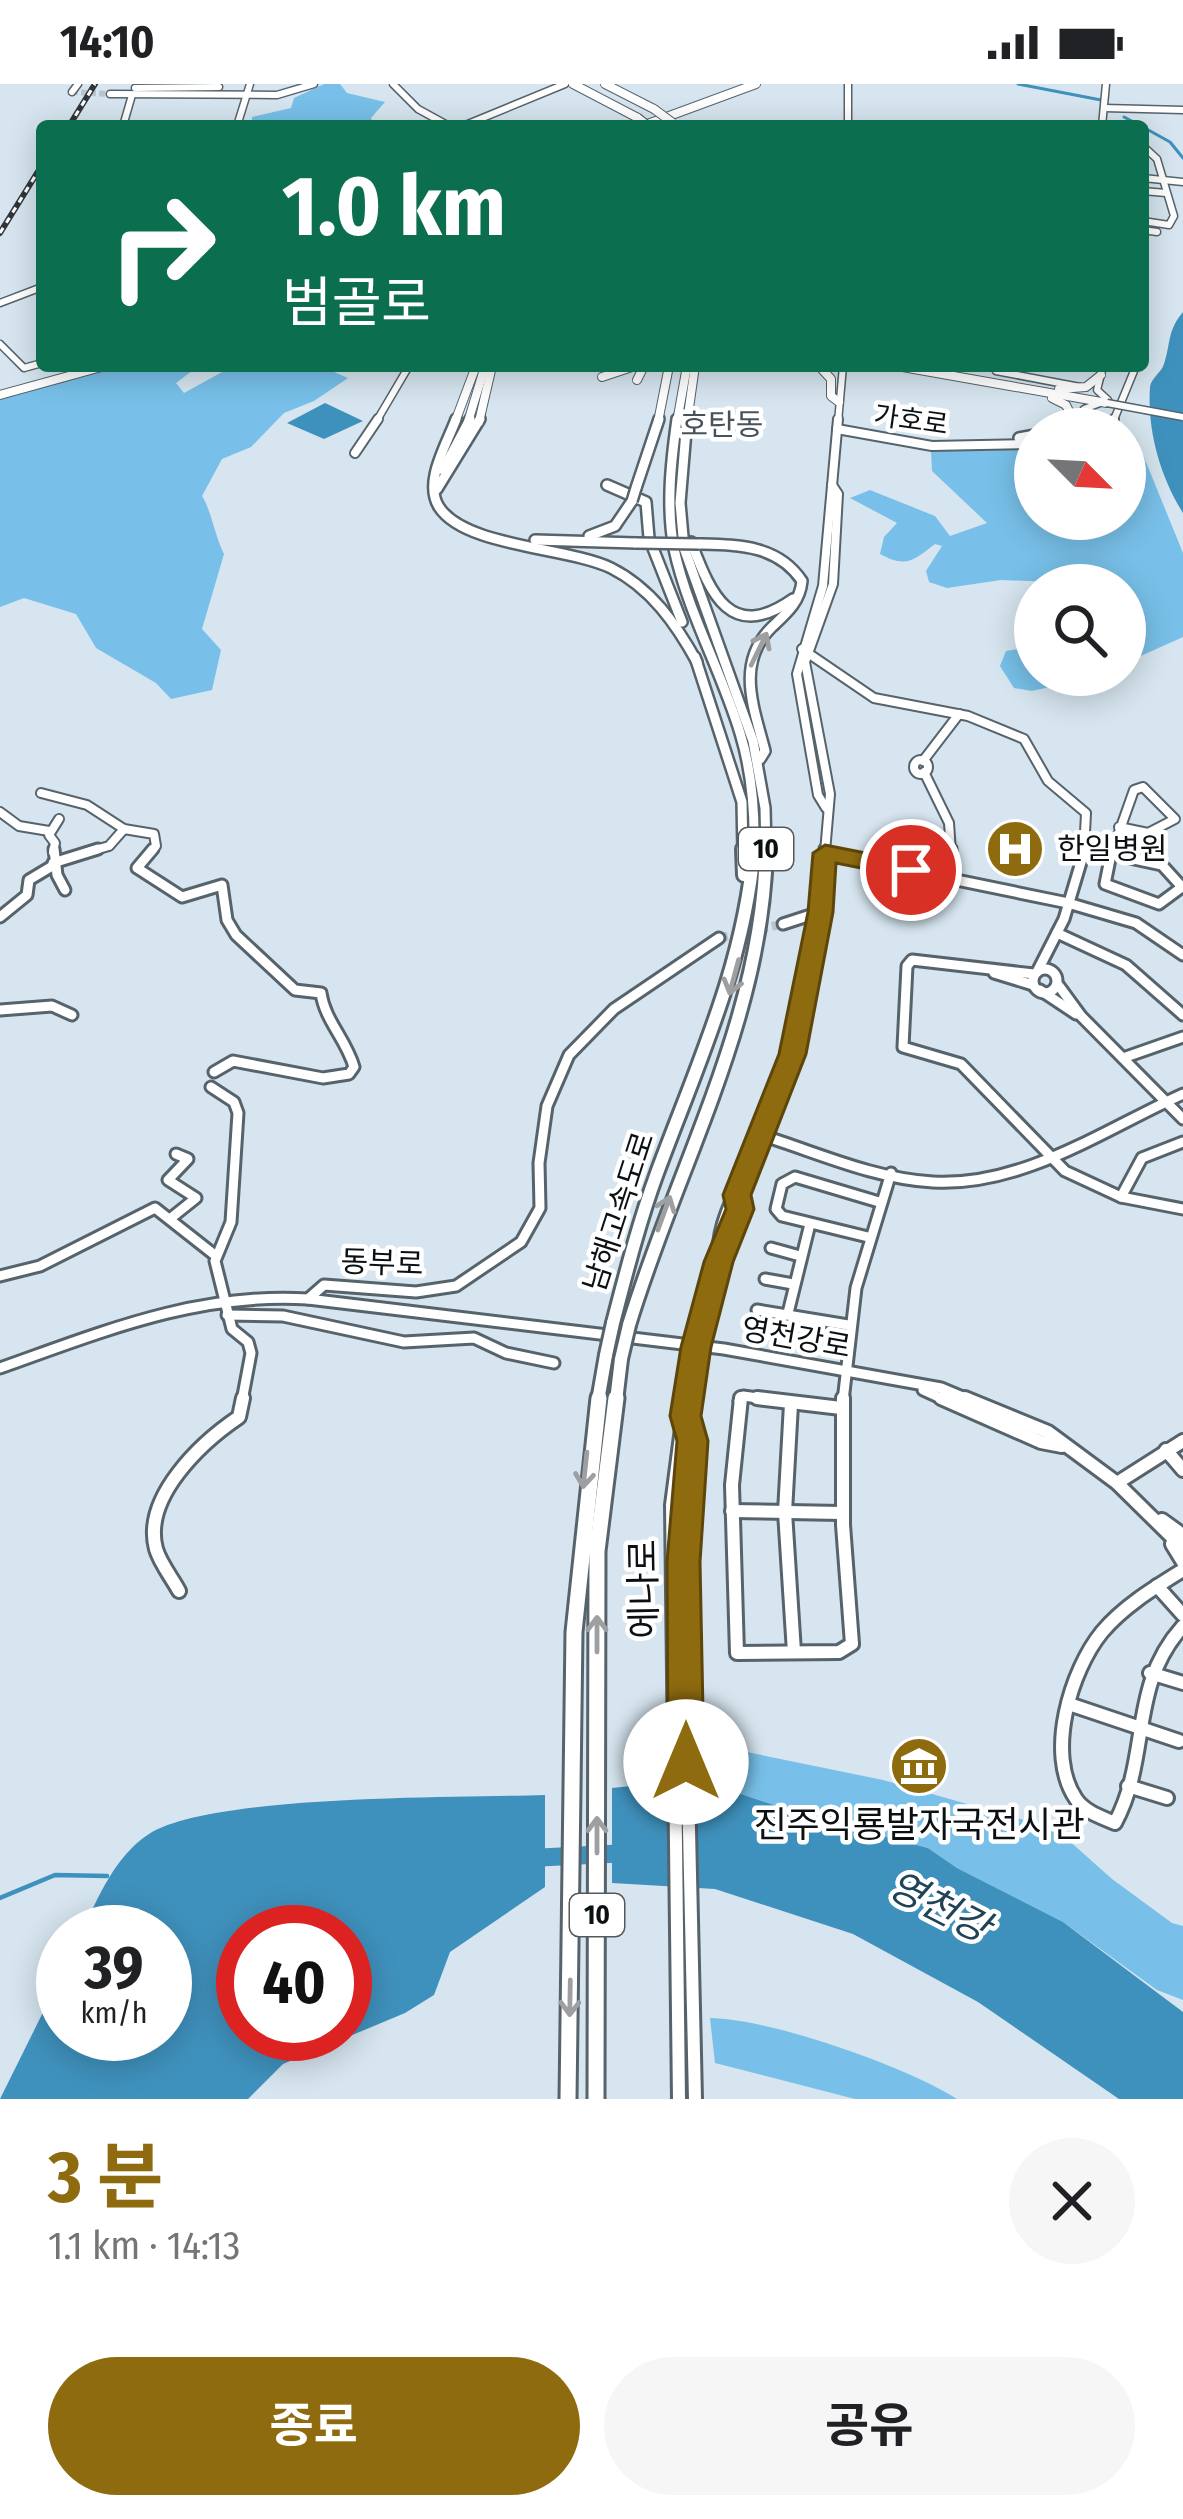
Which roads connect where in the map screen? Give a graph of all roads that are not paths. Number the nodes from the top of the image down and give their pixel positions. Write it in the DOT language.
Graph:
graph roads {
  1 [pos="78,84"];
  2 [pos="250,84"];
  3 [pos="314,84"];
  4 [pos="393,84"];
  5 [pos="571,84"];
  6 [pos="605,84"];
  7 [pos="752,84"];
  8 [pos="848,84"];
  9 [pos="1106,84"];
  10 [pos="136,86"];
  11 [pos="152,86"];
  12 [pos="173,86"];
  13 [pos="197,86"];
  14 [pos="220,86"];
  15 [pos="72,92"];
  16 [pos="110,94"];
  17 [pos="246,96"];
  18 [pos="216,97"];
  19 [pos="130,98"];
  20 [pos="1104,108"];
  21 [pos="1181,111"];
  22 [pos="124,120"];
  23 [pos="239,120"];
  24 [pos="438,120"];
  25 [pos="478,120"];
  26 [pos="634,120"];
  27 [pos="652,120"];
  28 [pos="669,120"];
  29 [pos="848,120"];
  30 [pos="1103,120"];
  31 [pos="1149,155"];
  32 [pos="1149,165"];
  33 [pos="1158,166"];
  34 [pos="1149,178"];
  35 [pos="1167,180"];
  36 [pos="1183,182"];
  37 [pos="1149,192"];
  38 [pos="1166,193"];
  39 [pos="1149,225"];
  40 [pos="1149,228"];
  41 [pos="1157,232"];
  42 [pos="36,289"];
  43 [pos="1,303"];
  44 [pos="0,344"];
  45 [pos="36,365"];
  46 [pos="72,372"];
  47 [pos="82,372"];
  48 [pos="405,372"];
  49 [pos="481,372"];
  50 [pos="483,372"];
  51 [pos="632,372"];
  52 [pos="663,372"];
  53 [pos="668,372"];
  54 [pos="690,372"];
  55 [pos="691,372"];
  56 [pos="825,372"];
  57 [pos="842,372"];
  58 [pos="935,372"];
  59 [pos="952,372"];
  60 [pos="1014,372"];
  61 [pos="1050,372"];
  62 [pos="1100,372"];
  63 [pos="1102,372"];
  64 [pos="1133,372"];
  65 [pos="610,377"];
  66 [pos="1047,380"];
  67 [pos="1004,383"];
  68 [pos="1081,388"];
  69 [pos="0,393"];
  70 [pos="1107,402"];
  71 [pos="663,406"];
  72 [pos="839,407"];
  73 [pos="1068,408"];
  74 [pos="1086,408"];
  75 [pos="1118,408"];
  76 [pos="1183,415"];
  77 [pos="836,429"];
  78 [pos="863,434"];
  79 [pos="1014,439"];
  80 [pos="1014,442"];
  81 [pos="834,451"];
  82 [pos="355,453"];
  83 [pos="608,485"];
  84 [pos="681,524"];
  85 [pos="491,536"];
  86 [pos="521,539"];
  87 [pos="636,544"];
  88 [pos="699,546"];
  89 [pos="805,651"];
  90 [pos="697,662"];
  91 [pos="826,667"];
  92 [pos="805,675"];
  93 [pos="959,714"];
  94 [pos="759,760"];
  95 [pos="41,793"];
  96 [pos="826,808"];
  97 [pos="0,812"];
  98 [pos="59,819"];
  99 [pos="1119,827"];
  100 [pos="124,829"];
  101 [pos="49,831"];
  102 [pos="1085,848"];
  103 [pos="825,853"];
  104 [pos="1112,854"];
  105 [pos="53,864"];
  106 [pos="953,878"];
  107 [pos="65,890"];
  108 [pos="751,899"];
  109 [pos="1068,903"];
  110 [pos="820,912"];
  111 [pos="0,917"];
  112 [pos="782,924"];
  113 [pos="1057,933"];
  114 [pos="719,938"];
  115 [pos="1052,951"];
  116 [pos="1183,955"];
  117 [pos="1036,980"];
  118 [pos="1058,982"];
  119 [pos="0,1010"];
  120 [pos="72,1015"];
  121 [pos="1183,1015"];
  122 [pos="1081,1016"];
  123 [pos="1183,1037"];
  124 [pos="1123,1058"];
  125 [pos="214,1072"];
  126 [pos="211,1087"];
  127 [pos="1183,1094"];
  128 [pos="1166,1101"];
  129 [pos="1183,1119"];
  130 [pos="764,1136"];
  131 [pos="1183,1142"];
  132 [pos="176,1154"];
  133 [pos="1049,1155"];
  134 [pos="891,1173"];
  135 [pos="1121,1197"];
  136 [pos="879,1202"];
  137 [pos="1183,1209"];
  138 [pos="171,1218"];
  139 [pos="810,1224"];
  140 [pos="868,1237"];
  141 [pos="771,1248"];
  142 [pos="217,1256"];
  143 [pos="800,1256"];
  144 [pos="0,1276"];
  145 [pos="765,1279"];
  146 [pos="793,1284"];
  147 [pos="221,1298"];
  148 [pos="308,1299"];
  149 [pos="757,1310"];
  150 [pos="788,1313"];
  151 [pos="227,1315"];
  152 [pos="848,1325"];
  153 [pos="696,1347"];
  154 [pos="613,1357"];
  155 [pos="554,1363"];
  156 [pos="0,1368"];
  157 [pos="843,1371"];
  158 [pos="791,1404"];
  159 [pos="841,1408"];
  160 [pos="1183,1441"];
  161 [pos="1166,1450"];
  162 [pos="1183,1470"];
  163 [pos="1118,1483"];
  164 [pos="1133,1499"];
  165 [pos="732,1511"];
  166 [pos="785,1512"];
  167 [pos="841,1513"];
  168 [pos="1183,1534"];
  169 [pos="1183,1548"];
  170 [pos="1183,1566"];
  171 [pos="1157,1586"];
  172 [pos="179,1591"];
  173 [pos="1183,1615"];
  174 [pos="1183,1626"];
  175 [pos="794,1652"];
  176 [pos="1150,1672"];
  177 [pos="1183,1683"];
  178 [pos="1069,1704"];
  179 [pos="1139,1728"];
  180 [pos="1179,1741"];
  181 [pos="1129,1786"];
  182 [pos="1167,1798"];
  183 [pos="684,2026"];
  184 [pos="568,2099"];
  185 [pos="596,2099"];
  186 [pos="679,2099"];
  187 [pos="695,2099"];
  1 -- 15 [label="street"];
  2 -- 17 [label="street"];
  3 -- 17 [label="street"];
  4 -- 24 [label="street"];
  5 -- 25 [label="street"];
  5 -- 26 [label="highway"];
  6 -- 28 [label="highway, bridge"];
  7 -- 27 [label="highway"];
  8 -- 29 [label="street"];
  9 -- 20 [label="street"];
  10 -- 11 [label="street"];
  10 -- 19 [label="street"];
  11 -- 12 [label="street"];
  12 -- 13 [label="street"];
  13 -- 14 [label="street"];
  14 -- 18 [label="street"];
  16 -- 19 [label="street"];
  17 -- 18 [label="street"];
  17 -- 23 [label="street"];
  18 -- 19 [label="street"];
  19 -- 22 [label="street"];
  20 -- 21 [label="street"];
  20 -- 30 [label="street"];
  31 -- 33 [label="street"];
  32 -- 33 [label="street"];
  33 -- 35 [label="street"];
  34 -- 35 [label="street"];
  35 -- 36 [label="street"];
  35 -- 38 [label="street"];
  37 -- 38 [label="street"];
  38 -- 39 [label="street"];
  40 -- 41 [label="street"];
  42 -- 43 [label="main road"];
  44 -- 45 [label="street"];
  46 -- 69 [label="highway"];
  47 -- 69 [label="highway"];
  48 -- 82 [label="street"];
  49 -- 85 [label="highway"];
  50 -- 86 [label="highway"];
  51 -- 65 [label="highway"];
  52 -- 71 [label="highway"];
  53 -- 71 [label="highway"];
  54 -- 108 [label="highway, 남해고속도로 / 10"];
  55 -- 84 [label="highway, 남해고속도로 / 10"];
  56 -- 72 [label="highway"];
  57 -- 72 [label="street"];
  58 -- 67 [label="highway"];
  59 -- 67 [label="highway"];
  60 -- 66 [label="street"];
  61 -- 66 [label="street"];
  62 -- 68 [label="highway"];
  63 -- 70 [label="street"];
  64 -- 75 [label="street"];
  66 -- 68 [label="street"];
  67 -- 68 [label="highway"];
  67 -- 70 [label="highway"];
  67 -- 73 [label="highway"];
  70 -- 74 [label="street"];
  70 -- 76 [label="street, bridge"];
  71 -- 86 [label="highway, bridge"];
  72 -- 77 [label="street"];
  72 -- 78 [label="street"];
  77 -- 78 [label="street, 가호로"];
  77 -- 81 [label="street"];
  78 -- 79 [label="street, 가호로"];
  78 -- 80 [label="street, 가호로"];
  78 -- 81 [label="street"];
  81 -- 89 [label="street"];
  83 -- 90 [label="highway"];
  84 -- 88 [label="highway"];
  84 -- 94 [label="highway, 남해고속도로 / 10"];
  85 -- 87 [label="highway"];
  85 -- 90 [label="highway"];
  86 -- 87 [label="highway"];
  87 -- 88 [label="highway, bridge"];
  94 -- 88 [label="highway, one-way"];
  89 -- 91 [label="street"];
  89 -- 92 [label="street"];
  89 -- 96 [label="street"];
  90 -- 108 [label="highway"];
  91 -- 92 [label="street"];
  91 -- 93 [label="street"];
  92 -- 96 [label="street"];
  93 -- 102 [label="street"];
  93 -- 106 [label="street"];
  154 -- 94 [label="highway, 남해고속도로 / 10, one-way, bridge"];
  95 -- 100 [label="street"];
  96 -- 103 [label="street"];
  97 -- 101 [label="street"];
  98 -- 101 [label="street"];
  99 -- 99 [label="street"];
  99 -- 104 [label="street"];
  100 -- 105 [label="street"];
  100 -- 125 [label="street"];
  101 -- 105 [label="street"];
  102 -- 104 [label="street"];
  102 -- 109 [label="street"];
  103 -- 106 [label="street"];
  103 -- 110 [label="street"];
  104 -- 104 [label="street"];
  105 -- 107 [label="street"];
  105 -- 111 [label="street"];
  106 -- 109 [label="street"];
  108 -- 154 [label="highway, 남해고속도로 / 10, one-way, bridge"];
  109 -- 113 [label="street"];
  109 -- 116 [label="street"];
  110 -- 112 [label="street"];
  110 -- 130 [label="street, 에나로"];
  113 -- 115 [label="street"];
  113 -- 121 [label="street"];
  114 -- 148 [label="street, 동부로"];
  115 -- 117 [label="street"];
  115 -- 118 [label="street"];
  117 -- 118 [label="street"];
  117 -- 118 [label="street"];
  117 -- 122 [label="street"];
  117 -- 133 [label="street"];
  118 -- 122 [label="street"];
  119 -- 120 [label="street"];
  122 -- 124 [label="street"];
  123 -- 124 [label="street"];
  124 -- 128 [label="street"];
  126 -- 142 [label="street"];
  127 -- 128 [label="street"];
  128 -- 129 [label="street"];
  128 -- 133 [label="street"];
  130 -- 134 [label="street"];
  130 -- 153 [label="street, 에나로"];
  131 -- 135 [label="street"];
  132 -- 138 [label="street"];
  133 -- 134 [label="street"];
  133 -- 135 [label="street"];
  134 -- 136 [label="street"];
  135 -- 137 [label="street"];
  136 -- 139 [label="street"];
  136 -- 140 [label="street"];
  138 -- 142 [label="street"];
  138 -- 144 [label="street"];
  139 -- 140 [label="street"];
  139 -- 143 [label="street"];
  140 -- 152 [label="street"];
  141 -- 143 [label="street"];
  142 -- 147 [label="street"];
  143 -- 146 [label="street"];
  145 -- 146 [label="street"];
  146 -- 150 [label="street"];
  147 -- 148 [label="street, 동부로"];
  147 -- 151 [label="street"];
  147 -- 156 [label="street, 동부로"];
  148 -- 153 [label="street, 영천강로"];
  149 -- 150 [label="street"];
  150 -- 152 [label="street"];
  151 -- 155 [label="street"];
  151 -- 172 [label="street"];
  152 -- 157 [label="street"];
  153 -- 157 [label="street, 영천강로"];
  153 -- 183 [label="street, 에나로"];
  154 -- 184 [label="highway, 남해고속도로 / 10, one-way"];
  185 -- 154 [label="highway, 남해고속도로 / 10, one-way"];
  157 -- 159 [label="street"];
  157 -- 163 [label="street, 영천강로"];
  158 -- 159 [label="street"];
  158 -- 165 [label="street"];
  158 -- 166 [label="street"];
  159 -- 167 [label="street"];
  160 -- 161 [label="street"];
  161 -- 162 [label="street"];
  161 -- 163 [label="street"];
  163 -- 164 [label="street, 영천강로"];
  164 -- 168 [label="street, 영천강로"];
  164 -- 169 [label="street, 영천강로"];
  164 -- 170 [label="street, 영천강로"];
  165 -- 166 [label="street"];
  165 -- 175 [label="street"];
  166 -- 167 [label="street"];
  166 -- 175 [label="street"];
  167 -- 175 [label="street"];
  170 -- 171 [label="street"];
  171 -- 173 [label="street"];
  171 -- 178 [label="street"];
  174 -- 176 [label="street"];
  176 -- 177 [label="street"];
  176 -- 179 [label="street"];
  178 -- 179 [label="street"];
  178 -- 181 [label="street"];
  179 -- 180 [label="street"];
  179 -- 181 [label="street"];
  181 -- 182 [label="street"];
  183 -- 186 [label="street"];
  183 -- 187 [label="street"];
}
